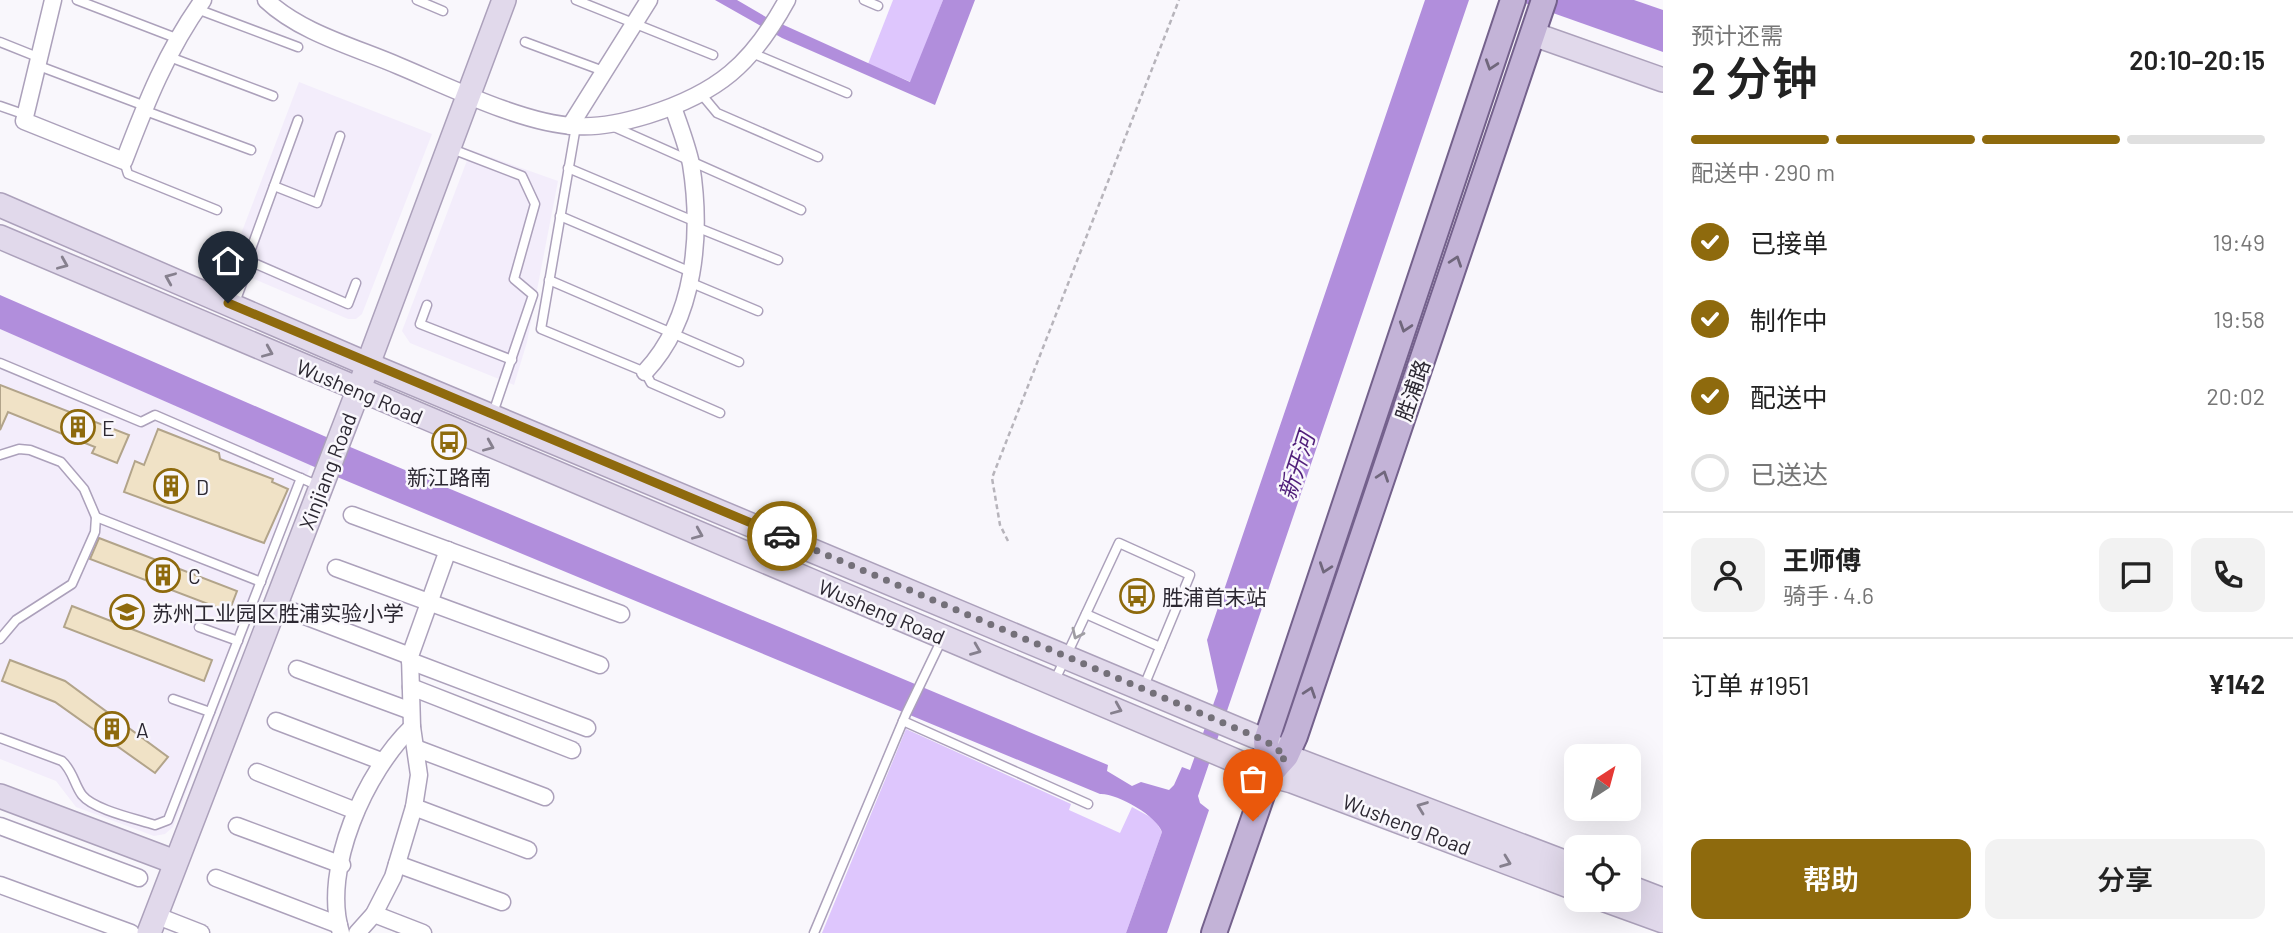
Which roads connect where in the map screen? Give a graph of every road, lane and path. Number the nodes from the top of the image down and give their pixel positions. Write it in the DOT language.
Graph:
graph roads {
  1 [pos="77,0"];
  2 [pos="266,0"];
  3 [pos="417,0"];
  4 [pos="504,0"];
  5 [pos="576,0"];
  6 [pos="649,0"];
  7 [pos="787,0"];
  8 [pos="864,0"];
  9 [pos="1179,0"];
  10 [pos="1513,0"];
  11 [pos="50,1"];
  12 [pos="1543,4"];
  13 [pos="200,5"];
  14 [pos="878,6"];
  15 [pos="443,11"];
  16 [pos="635,22"];
  17 [pos="1533,34"];
  18 [pos="176,38"];
  19 [pos="0,43"];
  20 [pos="525,43"];
  21 [pos="298,47"];
  22 [pos="752,53"];
  23 [pos="713,55"];
  24 [pos="167,56"];
  25 [pos="40,62"];
  26 [pos="606,72"];
  27 [pos="1663,80"];
  28 [pos="848,93"];
  29 [pos="468,95"];
  30 [pos="702,95"];
  31 [pos="273,96"];
  32 [pos="0,106"];
  33 [pos="673,107"];
  34 [pos="144,108"];
  35 [pos="26,115"];
  36 [pos="298,120"];
  37 [pos="608,124"];
  38 [pos="573,126"];
  39 [pos="340,136"];
  40 [pos="449,147"];
  41 [pos="251,150"];
  42 [pos="818,157"];
  43 [pos="124,161"];
  44 [pos="690,162"];
  45 [pos="568,168"];
  46 [pos="274,186"];
  47 [pos="0,205"];
  48 [pos="801,209"];
  49 [pos="217,210"];
  50 [pos="560,216"];
  51 [pos="696,225"];
  52 [pos="0,237"];
  53 [pos="247,260"];
  54 [pos="778,260"];
  55 [pos="690,277"];
  56 [pos="550,281"];
  57 [pos="356,283"];
  58 [pos="231,305"];
  59 [pos="427,305"];
  60 [pos="758,311"];
  61 [pos="672,334"];
  62 [pos="322,344"];
  63 [pos="512,360"];
  64 [pos="739,362"];
  65 [pos="0,363"];
  66 [pos="367,364"];
  67 [pos="312,371"];
  68 [pos="646,372"];
  69 [pos="408,381"];
  70 [pos="358,391"];
  71 [pos="399,408"];
  72 [pos="720,413"];
  73 [pos="492,416"];
  74 [pos="1,453"];
  75 [pos="315,480"];
  76 [pos="352,515"];
  77 [pos="96,517"];
  78 [pos="1008,541"];
  79 [pos="448,550"];
  80 [pos="336,568"];
  81 [pos="261,582"];
  82 [pos="429,603"];
  83 [pos="276,605"];
  84 [pos="621,614"];
  85 [pos="1086,614"];
  86 [pos="200,627"];
  87 [pos="944,636"];
  88 [pos="0,639"];
  89 [pos="238,641"];
  90 [pos="1160,647"];
  91 [pos="1067,655"];
  92 [pos="410,658"];
  93 [pos="600,665"];
  94 [pos="297,669"];
  95 [pos="1054,682"];
  96 [pos="411,687"];
  97 [pos="1142,689"];
  98 [pos="173,699"];
  99 [pos="210,712"];
  100 [pos="905,717"];
  101 [pos="412,719"];
  102 [pos="276,721"];
  103 [pos="587,728"];
  104 [pos="0,737"];
  105 [pos="1266,741"];
  106 [pos="418,749"];
  107 [pos="572,750"];
  108 [pos="1286,756"];
  109 [pos="381,761"];
  110 [pos="257,772"];
  111 [pos="1269,775"];
  112 [pos="0,796"];
  113 [pos="545,797"];
  114 [pos="1088,804"];
  115 [pos="415,807"];
  116 [pos="356,811"];
  117 [pos="0,826"];
  118 [pos="237,826"];
  119 [pos="528,850"];
  120 [pos="175,862"];
  121 [pos="1564,862"];
  122 [pos="397,864"];
  123 [pos="342,866"];
  124 [pos="139,878"];
  125 [pos="216,878"];
  126 [pos="1564,884"];
  127 [pos="0,885"];
  128 [pos="1641,892"];
  129 [pos="1663,900"];
  130 [pos="502,902"];
  131 [pos="1638,912"];
  132 [pos="374,914"];
  133 [pos="1663,921"];
  134 [pos="152,924"];
  135 [pos="340,929"];
  136 [pos="131,933"];
  137 [pos="201,933"];
  138 [pos="357,933"];
  139 [pos="423,933"];
  140 [pos="814,933"];
  141 [pos="1214,933"];
  1 -- 18 [label="lane"];
  2 -- 29 [label="street"];
  3 -- 15 [label="lane"];
  4 -- 29 [label="main road, Xinjiang Road"];
  5 -- 16 [label="lane"];
  6 -- 16 [label="street"];
  7 -- 22 [label="street"];
  8 -- 14 [label="lane"];
  9 -- 78 [label="path"];
  10 -- 105 [label="main road, 胜浦路, one-way"];
  11 -- 25 [label="street"];
  12 -- 17 [label="main road, 胜浦路"];
  13 -- 18 [label="street"];
  13 -- 21 [label="lane"];
  16 -- 23 [label="lane"];
  16 -- 26 [label="street"];
  17 -- 27 [label="main road"];
  108 -- 17 [label="main road, 胜浦路, one-way"];
  18 -- 24 [label="street"];
  19 -- 25 [label="lane"];
  20 -- 26 [label="lane"];
  22 -- 28 [label="lane"];
  22 -- 30 [label="street"];
  24 -- 31 [label="lane"];
  24 -- 34 [label="street"];
  25 -- 34 [label="lane"];
  25 -- 35 [label="street"];
  26 -- 38 [label="street"];
  29 -- 38 [label="street"];
  29 -- 40 [label="main road, Xinjiang Road"];
  30 -- 33 [label="street"];
  30 -- 42 [label="lane"];
  32 -- 35 [label="lane"];
  33 -- 37 [label="street"];
  33 -- 44 [label="street"];
  34 -- 41 [label="lane"];
  34 -- 43 [label="street"];
  35 -- 43 [label="street"];
  36 -- 46 [label="lane"];
  37 -- 38 [label="street"];
  37 -- 44 [label="lane"];
  38 -- 45 [label="lane"];
  39 -- 46 [label="lane"];
  40 -- 63 [label="lane"];
  40 -- 66 [label="main road, Xinjiang Road"];
  43 -- 49 [label="lane"];
  44 -- 48 [label="lane"];
  44 -- 51 [label="street"];
  45 -- 50 [label="lane"];
  45 -- 51 [label="lane"];
  46 -- 53 [label="lane"];
  58 -- 47 [label="main road, Wusheng Road, one-way"];
  50 -- 55 [label="lane"];
  50 -- 56 [label="lane"];
  51 -- 54 [label="lane"];
  51 -- 55 [label="street"];
  52 -- 67 [label="main road, Wusheng Road, one-way"];
  53 -- 57 [label="lane"];
  53 -- 58 [label="lane"];
  55 -- 60 [label="lane"];
  55 -- 61 [label="street"];
  56 -- 61 [label="lane"];
  56 -- 68 [label="lane"];
  58 -- 62 [label="main road, Wusheng Road"];
  59 -- 63 [label="lane"];
  61 -- 64 [label="lane"];
  61 -- 68 [label="street"];
  62 -- 66 [label="main road, Wusheng Road"];
  62 -- 67 [label="main road"];
  63 -- 73 [label="lane"];
  65 -- 75 [label="lane"];
  66 -- 69 [label="main road, Wusheng Road"];
  66 -- 70 [label="main road, Xinjiang Road"];
  67 -- 70 [label="main road, Wusheng Road"];
  68 -- 72 [label="lane"];
  69 -- 71 [label="main road"];
  69 -- 73 [label="main road, Wusheng Road"];
  70 -- 71 [label="main road, Wusheng Road"];
  70 -- 75 [label="main road, Xinjiang Road"];
  71 -- 87 [label="main road, Wusheng Road, one-way"];
  73 -- 91 [label="main road, Wusheng Road"];
  74 -- 77 [label="lane"];
  75 -- 81 [label="lane"];
  75 -- 83 [label="main road, Xinjiang Road"];
  76 -- 79 [label="street"];
  77 -- 81 [label="lane"];
  77 -- 88 [label="lane"];
  79 -- 82 [label="street"];
  79 -- 84 [label="street"];
  80 -- 82 [label="street"];
  81 -- 89 [label="lane"];
  82 -- 92 [label="street"];
  82 -- 93 [label="street"];
  83 -- 92 [label="street"];
  83 -- 120 [label="main road, Xinjiang Road"];
  85 -- 90 [label="lane"];
  85 -- 90 [label="lane"];
  85 -- 91 [label="lane, one-way"];
  86 -- 89 [label="lane"];
  87 -- 95 [label="main road, Wusheng Road, one-way"];
  87 -- 100 [label="lane"];
  89 -- 99 [label="lane"];
  90 -- 97 [label="lane"];
  91 -- 95 [label="lane"];
  91 -- 97 [label="main road, Wusheng Road"];
  92 -- 96 [label="street"];
  92 -- 103 [label="street"];
  94 -- 101 [label="street"];
  95 -- 111 [label="main road, Wusheng Road, one-way"];
  96 -- 101 [label="street"];
  96 -- 107 [label="street"];
  97 -- 105 [label="main road, Wusheng Road"];
  98 -- 99 [label="lane"];
  99 -- 104 [label="lane"];
  100 -- 114 [label="lane"];
  100 -- 140 [label="lane"];
  101 -- 106 [label="street"];
  101 -- 109 [label="street"];
  102 -- 109 [label="street"];
  105 -- 108 [label="main road, Wusheng Road"];
  105 -- 111 [label="main road, 胜浦路"];
  106 -- 113 [label="street"];
  106 -- 115 [label="street"];
  108 -- 111 [label="main road, 胜浦路"];
  121 -- 108 [label="main road, Wusheng Road, one-way"];
  109 -- 116 [label="street"];
  110 -- 116 [label="street"];
  111 -- 126 [label="main road, Wusheng Road, one-way"];
  111 -- 141 [label="main road, 胜浦路"];
  112 -- 120 [label="main road"];
  115 -- 119 [label="street"];
  115 -- 122 [label="street"];
  116 -- 123 [label="street"];
  117 -- 124 [label="street"];
  118 -- 123 [label="street"];
  120 -- 134 [label="main road, Xinjiang Road"];
  122 -- 130 [label="street"];
  122 -- 132 [label="street"];
  123 -- 135 [label="street"];
  125 -- 135 [label="street"];
  127 -- 136 [label="street"];
  128 -- 129 [label="main road"];
  131 -- 133 [label="main road"];
  132 -- 138 [label="street"];
  132 -- 139 [label="street"];
  134 -- 137 [label="street"];
}
